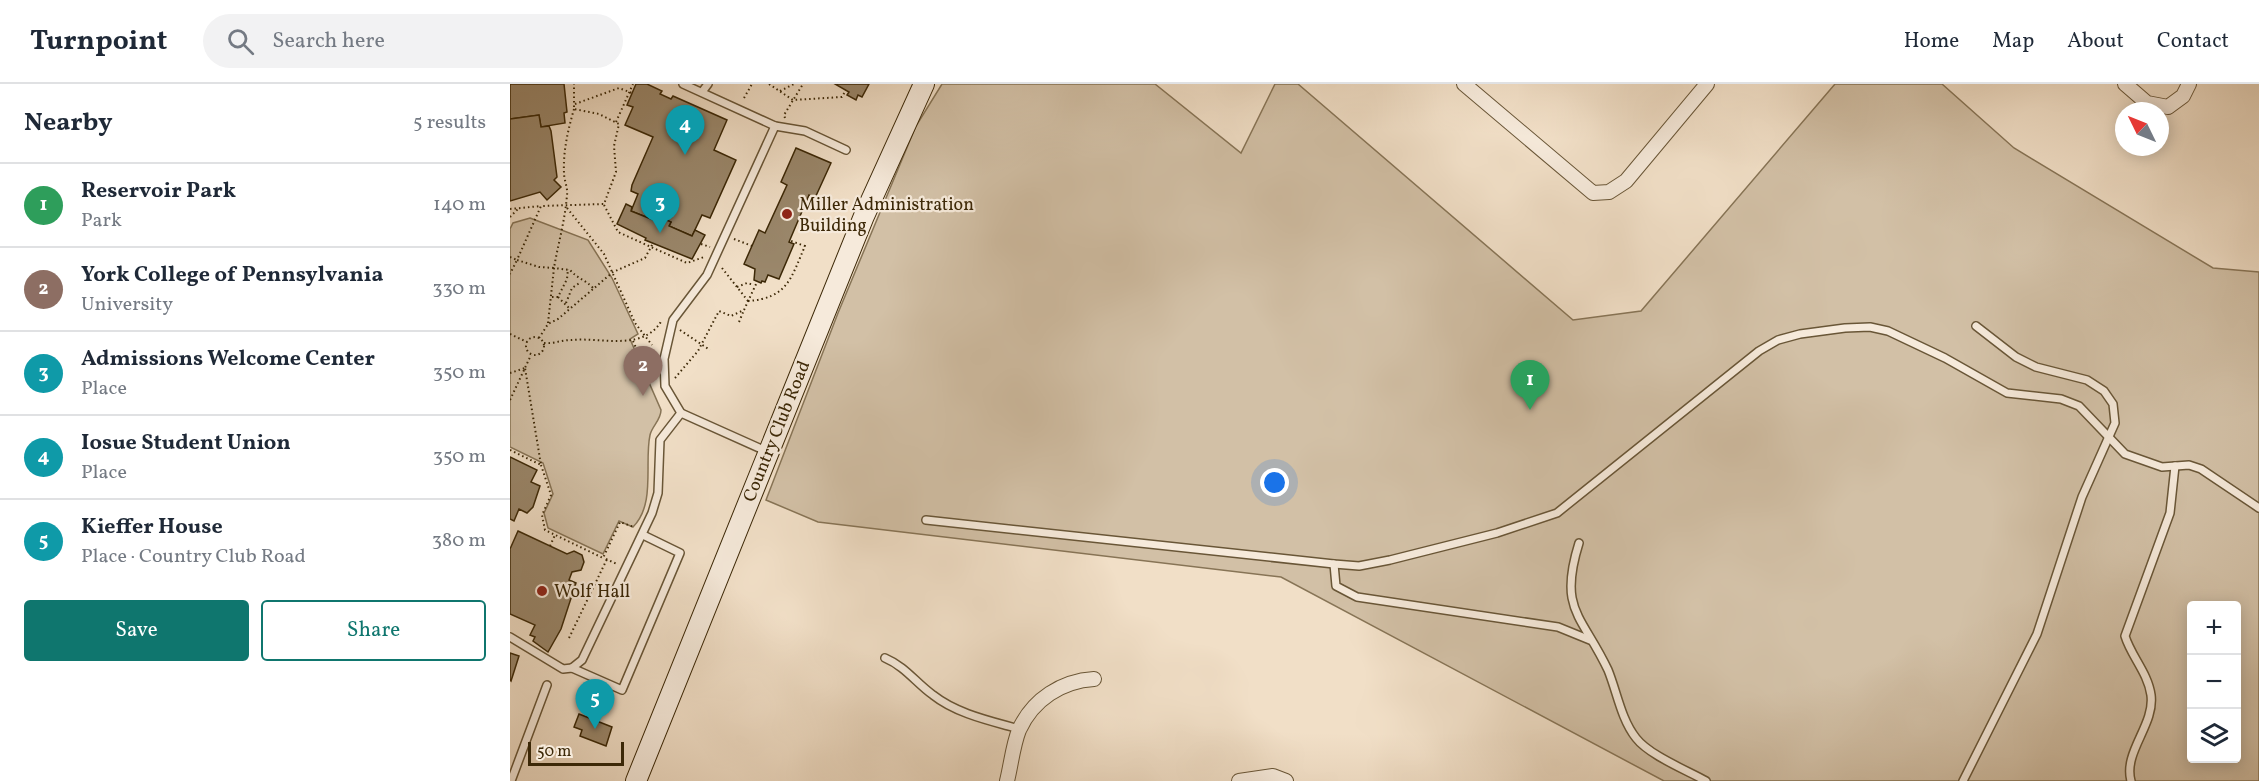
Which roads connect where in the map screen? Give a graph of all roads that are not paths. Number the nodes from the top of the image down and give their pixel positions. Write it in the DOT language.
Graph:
graph roads {
  1 [pos="683,84"];
  2 [pos="708,84"];
  3 [pos="924,84"];
  4 [pos="1464,84"];
  5 [pos="1707,84"];
  6 [pos="2125,84"];
  7 [pos="2188,84"];
  8 [pos="702,92"];
  9 [pos="775,126"];
  10 [pos="846,150"];
  11 [pos="1976,326"];
  12 [pos="681,413"];
  13 [pos="2109,438"];
  14 [pos="768,452"];
  15 [pos="2175,466"];
  16 [pos="2259,508"];
  17 [pos="926,520"];
  18 [pos="642,536"];
  19 [pos="1580,543"];
  20 [pos="1334,564"];
  21 [pos="510,637"];
  22 [pos="1590,640"];
  23 [pos="885,658"];
  24 [pos="572,668"];
  25 [pos="1094,679"];
  26 [pos="547,685"];
  27 [pos="1019,729"];
  28 [pos="511,781"];
  29 [pos="636,781"];
  30 [pos="1007,781"];
  31 [pos="1239,781"];
  32 [pos="1286,781"];
  33 [pos="1706,781"];
  34 [pos="1963,781"];
  35 [pos="2131,781"];
  1 -- 8 [label="lane"];
  2 -- 8 [label="lane"];
  3 -- 14 [label="main road, Country Club Road"];
  4 -- 5 [label="street"];
  6 -- 7 [label="street"];
  8 -- 9 [label="lane"];
  9 -- 10 [label="lane"];
  9 -- 12 [label="lane"];
  11 -- 13 [label="lane"];
  12 -- 14 [label="lane"];
  12 -- 18 [label="lane"];
  13 -- 15 [label="lane"];
  13 -- 20 [label="lane"];
  13 -- 34 [label="lane"];
  14 -- 29 [label="main road, Country Club Road"];
  15 -- 16 [label="lane"];
  15 -- 35 [label="lane"];
  17 -- 20 [label="lane"];
  18 -- 24 [label="lane"];
  18 -- 24 [label="lane"];
  19 -- 22 [label="lane"];
  20 -- 22 [label="lane"];
  21 -- 24 [label="lane"];
  22 -- 33 [label="lane"];
  23 -- 27 [label="lane"];
  25 -- 27 [label="street"];
  26 -- 28 [label="lane"];
  27 -- 30 [label="street"];
  31 -- 32 [label="street"];
}
